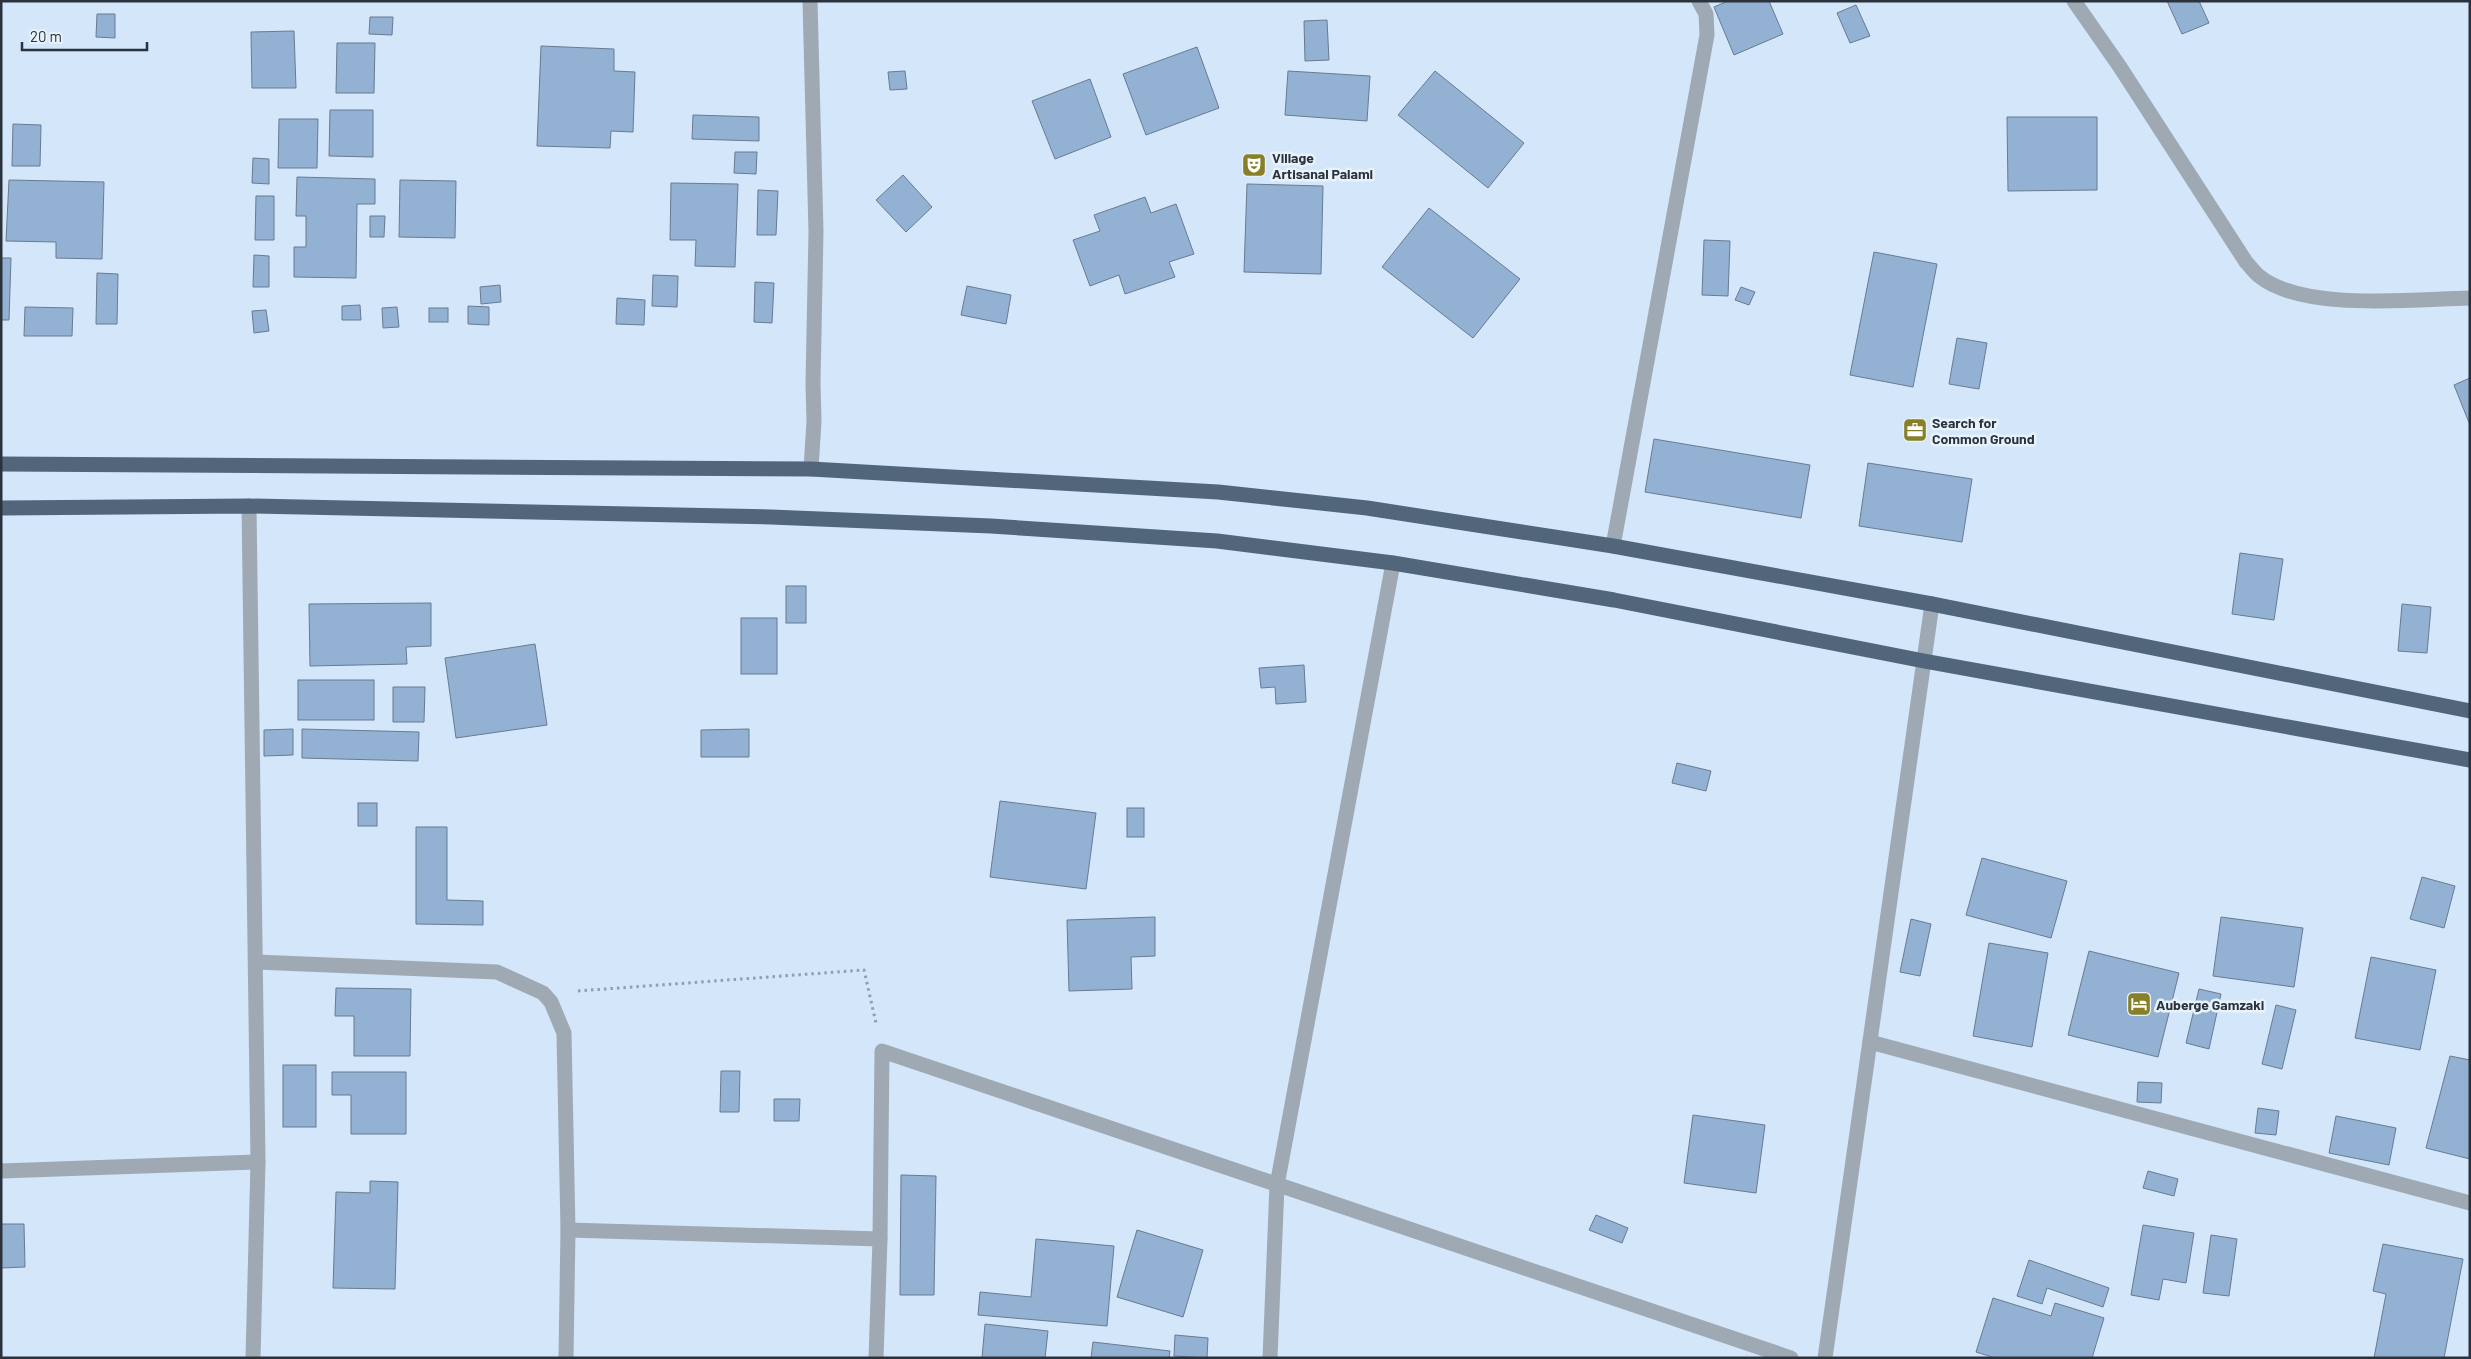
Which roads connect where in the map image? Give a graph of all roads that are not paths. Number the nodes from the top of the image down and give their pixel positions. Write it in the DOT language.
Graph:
graph roads {
  1 [pos="810,1"];
  2 [pos="1699,1"];
  3 [pos="2074,1"];
  4 [pos="2470,298"];
  5 [pos="1,464"];
  6 [pos="811,469"];
  7 [pos="249,506"];
  8 [pos="1,508"];
  9 [pos="1613,546"];
  10 [pos="1393,563"];
  11 [pos="1932,604"];
  12 [pos="1924,661"];
  13 [pos="2470,711"];
  14 [pos="2470,760"];
  15 [pos="256,962"];
  16 [pos="1870,1042"];
  17 [pos="258,1162"];
  18 [pos="1,1171"];
  19 [pos="1277,1185"];
  20 [pos="2470,1203"];
  21 [pos="568,1230"];
  22 [pos="880,1239"];
  23 [pos="253,1358"];
  24 [pos="566,1358"];
  25 [pos="876,1358"];
  26 [pos="1270,1358"];
  27 [pos="1791,1358"];
  28 [pos="1825,1358"];
  1 -- 6 [label="street"];
  2 -- 9 [label="street"];
  3 -- 4 [label="street"];
  5 -- 6 [label="highway"];
  6 -- 9 [label="highway"];
  7 -- 8 [label="highway"];
  7 -- 10 [label="highway"];
  7 -- 15 [label="street"];
  9 -- 11 [label="highway"];
  10 -- 12 [label="highway"];
  10 -- 19 [label="street"];
  11 -- 12 [label="street"];
  11 -- 13 [label="highway"];
  12 -- 14 [label="highway"];
  12 -- 16 [label="street"];
  15 -- 17 [label="street"];
  15 -- 21 [label="street"];
  16 -- 20 [label="street"];
  16 -- 28 [label="street"];
  17 -- 18 [label="street"];
  17 -- 23 [label="street"];
  19 -- 22 [label="street"];
  19 -- 26 [label="street"];
  19 -- 27 [label="street"];
  21 -- 22 [label="street"];
  21 -- 24 [label="street"];
  22 -- 25 [label="street"];
}
